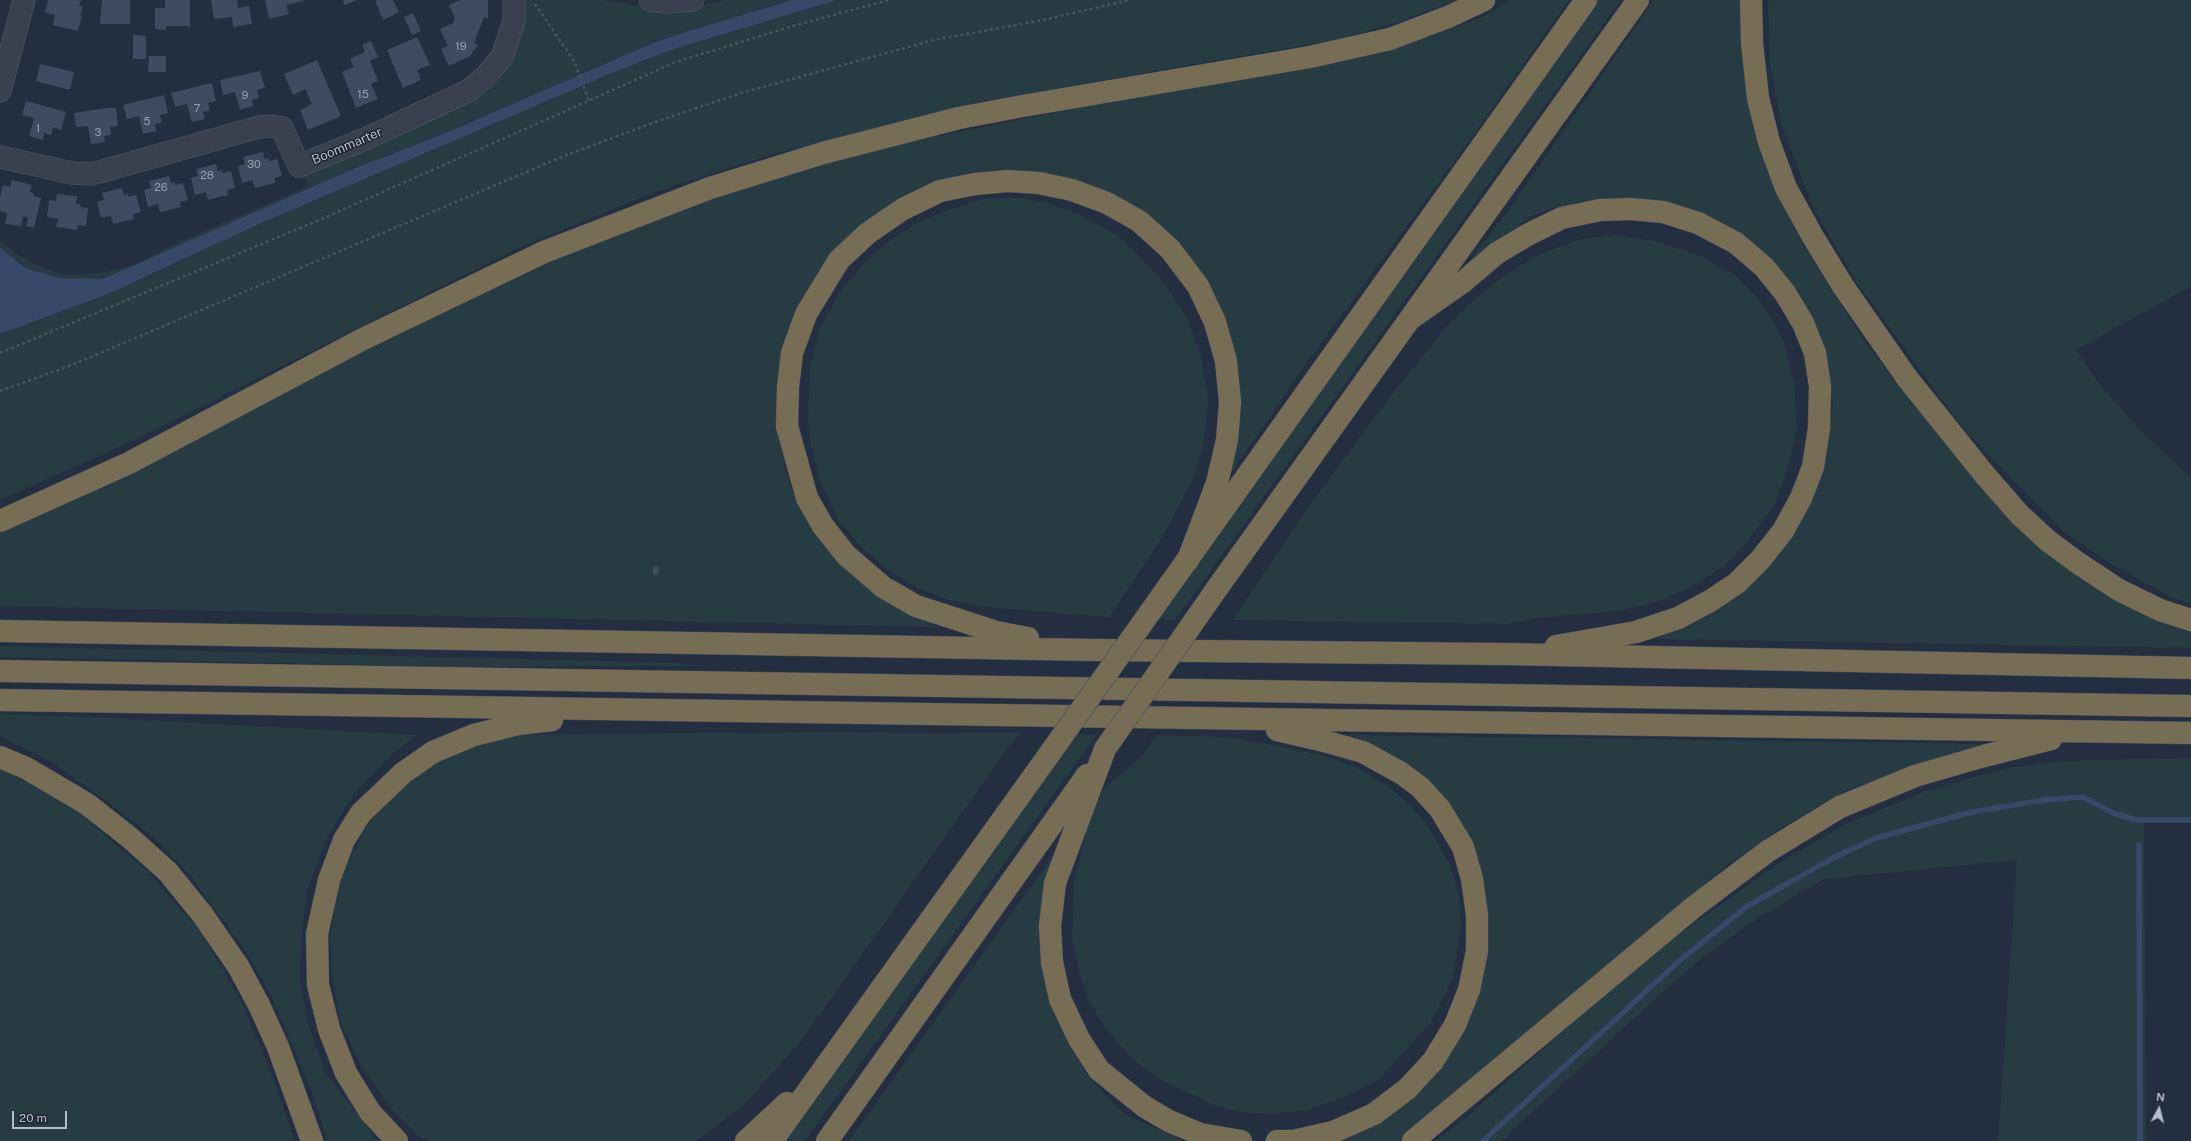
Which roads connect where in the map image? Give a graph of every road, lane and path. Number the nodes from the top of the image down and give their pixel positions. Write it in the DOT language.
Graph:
graph roads {
  1 [pos="24,0"];
  2 [pos="514,0"];
  3 [pos="532,0"];
  4 [pos="650,0"];
  5 [pos="693,0"];
  6 [pos="889,0"];
  7 [pos="1130,0"];
  8 [pos="1484,0"];
  9 [pos="1586,0"];
  10 [pos="1638,0"];
  11 [pos="1751,0"];
  12 [pos="0,91"];
  13 [pos="589,100"];
  14 [pos="0,157"];
  15 [pos="1410,319"];
  16 [pos="0,353"];
  17 [pos="0,391"];
  18 [pos="0,521"];
  19 [pos="1188,560"];
  20 [pos="2191,620"];
  21 [pos="0,631"];
  22 [pos="1094,650"];
  23 [pos="1505,654"];
  24 [pos="2191,668"];
  25 [pos="0,671"];
  26 [pos="0,700"];
  27 [pos="2191,706"];
  28 [pos="629,710"];
  29 [pos="1231,720"];
  30 [pos="2082,731"];
  31 [pos="2191,733"];
  32 [pos="1105,749"];
  33 [pos="0,757"];
  34 [pos="826,1065"];
  35 [pos="312,1141"];
  36 [pos="397,1141"];
  37 [pos="746,1141"];
  38 [pos="772,1141"];
  39 [pos="827,1141"];
  40 [pos="1241,1141"];
  41 [pos="1277,1141"];
  42 [pos="1413,1141"];
  1 -- 12 [label="street"];
  2 -- 14 [label="street, Boommarter"];
  3 -- 13 [label="path"];
  4 -- 5 [label="street"];
  6 -- 13 [label="path"];
  7 -- 17 [label="path"];
  8 -- 18 [label="highway"];
  9 -- 19 [label="highway"];
  10 -- 15 [label="highway"];
  11 -- 20 [label="highway"];
  13 -- 16 [label="path"];
  15 -- 23 [label="highway"];
  15 -- 32 [label="highway, bridge"];
  19 -- 22 [label="highway"];
  19 -- 34 [label="highway, bridge"];
  21 -- 22 [label="highway"];
  22 -- 23 [label="highway"];
  23 -- 24 [label="highway"];
  25 -- 27 [label="highway"];
  26 -- 28 [label="highway"];
  28 -- 29 [label="highway"];
  28 -- 36 [label="highway"];
  29 -- 30 [label="highway"];
  29 -- 41 [label="highway"];
  30 -- 31 [label="highway"];
  30 -- 42 [label="highway"];
  32 -- 39 [label="highway"];
  32 -- 40 [label="highway"];
  33 -- 35 [label="highway"];
  34 -- 37 [label="highway"];
  34 -- 38 [label="highway"];
}
